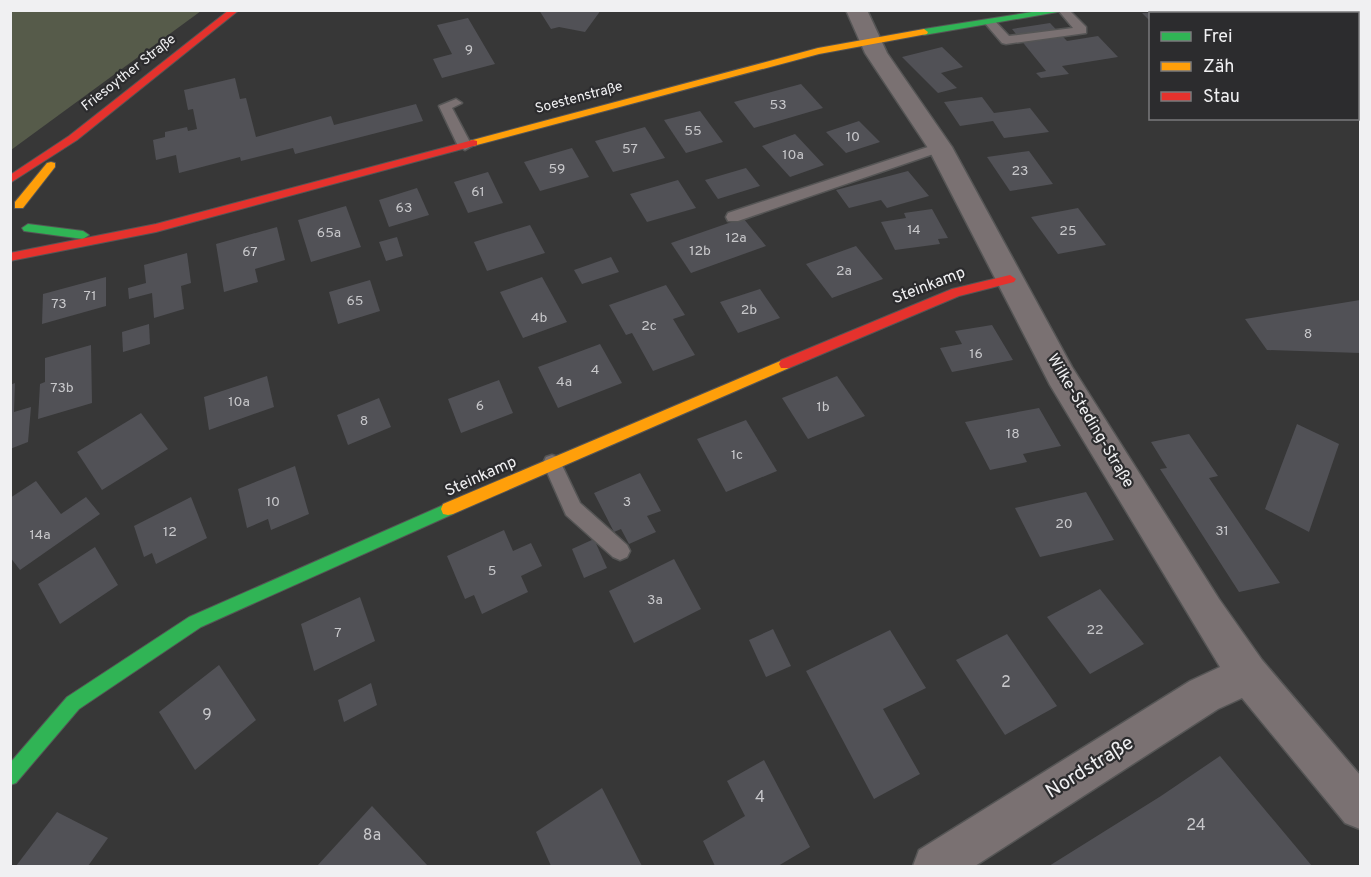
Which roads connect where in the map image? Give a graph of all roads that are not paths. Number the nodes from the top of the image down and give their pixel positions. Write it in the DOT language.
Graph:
graph roads {
  1 [pos="235,10"];
  2 [pos="856,10"];
  3 [pos="1064,11"];
  4 [pos="990,21"];
  5 [pos="869,40"];
  6 [pos="456,103"];
  7 [pos="73,138"];
  8 [pos="465,146"];
  9 [pos="940,147"];
  10 [pos="10,180"];
  11 [pos="15,203"];
  12 [pos="733,217"];
  13 [pos="28,228"];
  14 [pos="106,239"];
  15 [pos="10,256"];
  16 [pos="1010,279"];
  17 [pos="552,463"];
  18 [pos="620,552"];
  19 [pos="1248,674"];
  20 [pos="10,777"];
  21 [pos="1360,808"];
  22 [pos="935,867"];
  1 -- 7 [label="street, Friesoyther Straße"];
  2 -- 5 [label="street, Wilke-Steding-Straße"];
  3 -- 4 [label="street, Soestenstraße"];
  3 -- 4 [label="lane"];
  4 -- 5 [label="street, Soestenstraße"];
  5 -- 8 [label="street, Soestenstraße"];
  5 -- 9 [label="street, Wilke-Steding-Straße"];
  6 -- 8 [label="lane"];
  7 -- 10 [label="street, Friesoyther Straße"];
  7 -- 11 [label="street, Friesoyther Straße"];
  8 -- 14 [label="street, Soestenstraße"];
  9 -- 12 [label="lane"];
  9 -- 16 [label="street, Wilke-Steding-Straße"];
  11 -- 13 [label="street, Friesoyther Straße"];
  13 -- 14 [label="street, Soestenstraße"];
  13 -- 15 [label="street"];
  14 -- 15 [label="street, Soestenstraße"];
  16 -- 17 [label="street, Steinkamp"];
  16 -- 19 [label="street, Wilke-Steding-Straße"];
  17 -- 18 [label="lane"];
  17 -- 20 [label="street, Steinkamp"];
  19 -- 21 [label="street, Wilke-Steding-Straße"];
  19 -- 22 [label="street, Nordstraße"];
}
